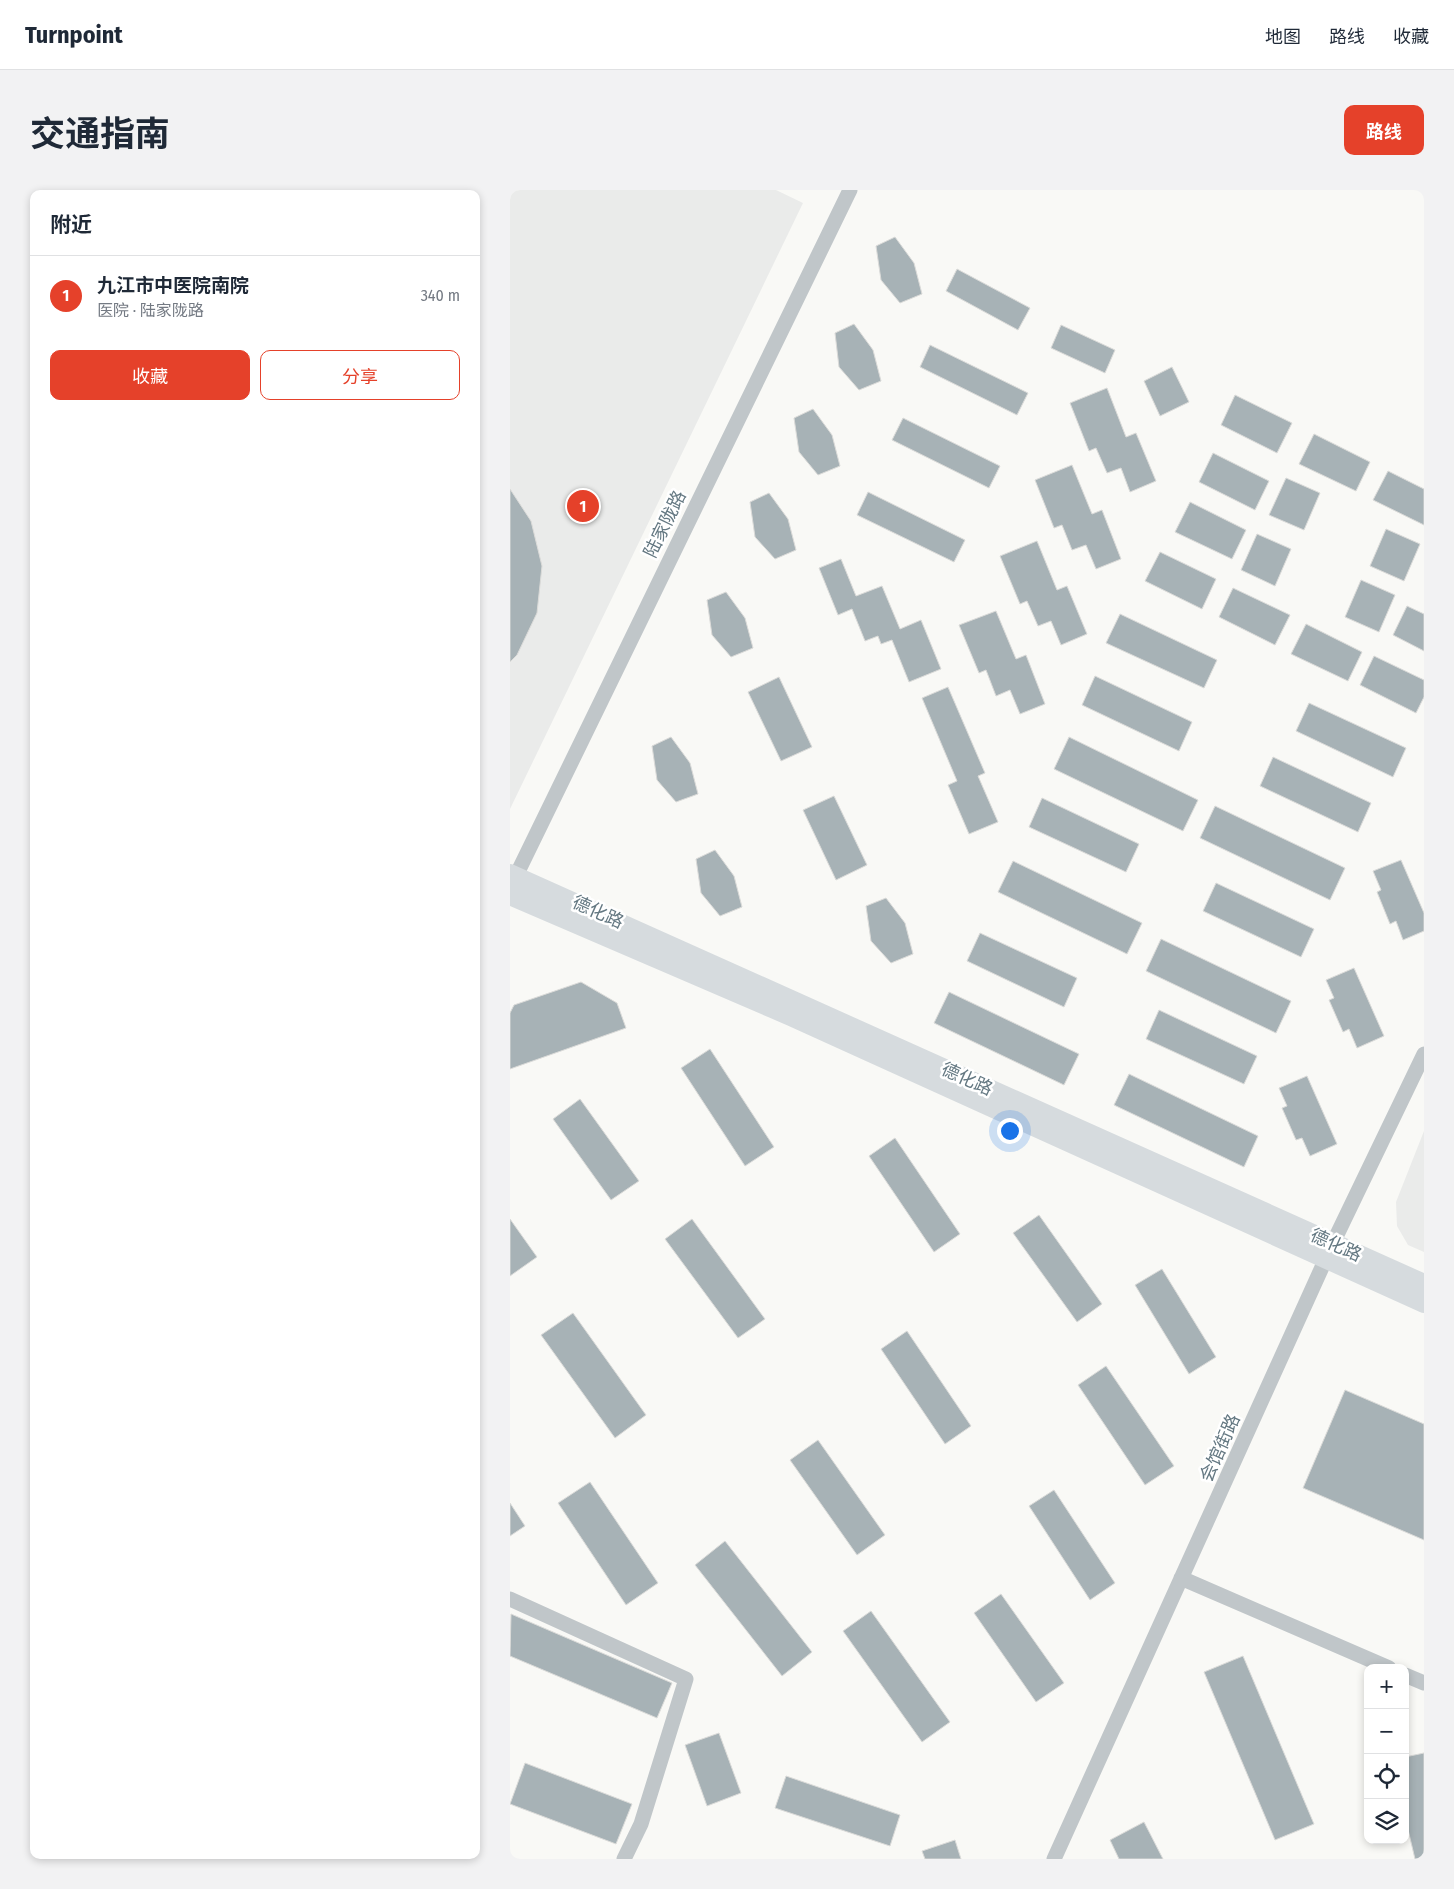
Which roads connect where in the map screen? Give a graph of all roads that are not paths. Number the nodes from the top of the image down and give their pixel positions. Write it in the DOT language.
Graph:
graph roads {
  1 [pos="850,190"];
  2 [pos="512,879"];
  3 [pos="510,895"];
  4 [pos="1424,1054"];
  5 [pos="1329,1251"];
  6 [pos="1424,1284"];
  7 [pos="1424,1303"];
  8 [pos="1181,1578"];
  9 [pos="510,1599"];
  10 [pos="1380,1664"];
  11 [pos="1409,1677"];
  12 [pos="1424,1683"];
  13 [pos="624,1859"];
  14 [pos="1054,1859"];
  1 -- 2 [label="street, 陆家陇路"];
  2 -- 5 [label="main road, 德化路"];
  3 -- 5 [label="main road, 德化路"];
  4 -- 5 [label="street, 会馆街路"];
  5 -- 6 [label="main road, 德化路"];
  5 -- 7 [label="main road, 德化路"];
  5 -- 8 [label="street, 会馆街路"];
  8 -- 10 [label="street"];
  8 -- 14 [label="street, 会馆街路"];
  9 -- 13 [label="street"];
  11 -- 12 [label="street"];
}
